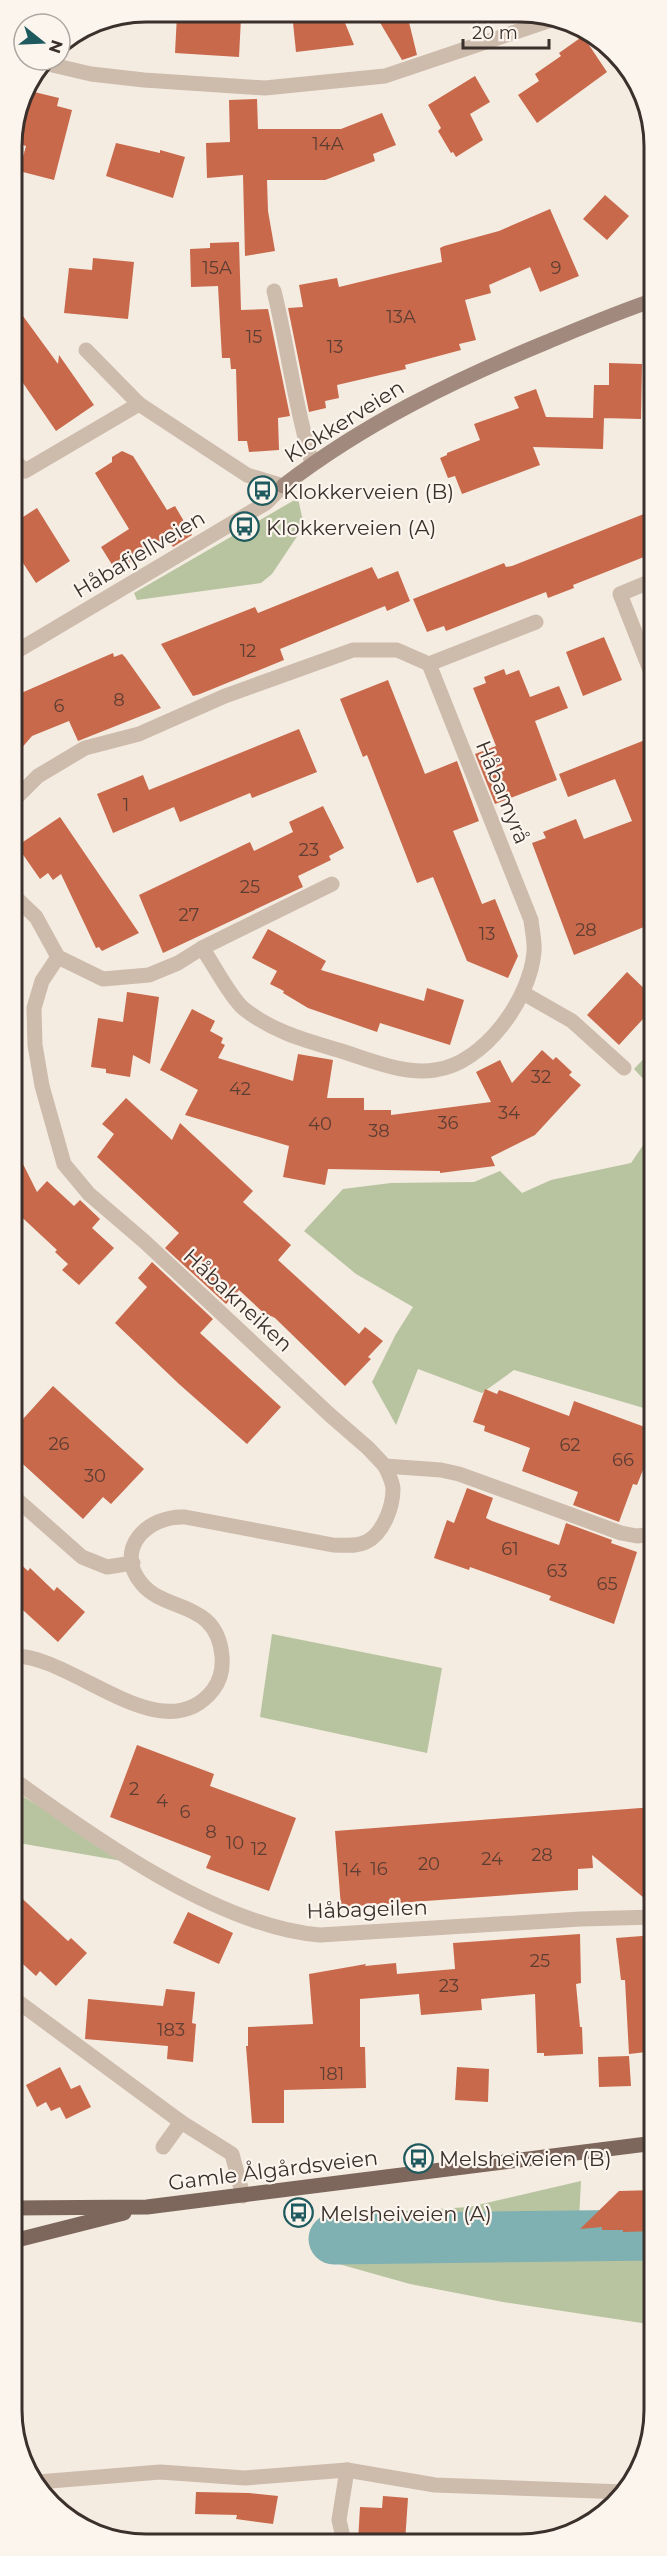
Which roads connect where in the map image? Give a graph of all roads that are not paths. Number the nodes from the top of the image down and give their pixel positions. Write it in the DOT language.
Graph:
graph roads {
  1 [pos="538,24"];
  2 [pos="72,70"];
  3 [pos="274,291"];
  4 [pos="644,304"];
  5 [pos="86,350"];
  6 [pos="139,404"];
  7 [pos="312,463"];
  8 [pos="23,469"];
  9 [pos="283,486"];
  10 [pos="644,584"];
  11 [pos="536,622"];
  12 [pos="23,648"];
  13 [pos="644,655"];
  14 [pos="429,664"];
  15 [pos="23,791"];
  16 [pos="332,884"];
  17 [pos="23,904"];
  18 [pos="202,948"];
  19 [pos="58,957"];
  20 [pos="523,993"];
  21 [pos="624,1068"];
  22 [pos="386,1466"];
  23 [pos="22,1504"];
  24 [pos="644,1535"];
  25 [pos="133,1563"];
  26 [pos="22,1657"];
  27 [pos="22,1786"];
  28 [pos="644,1917"];
  29 [pos="22,2005"];
  30 [pos="181,2122"];
  31 [pos="644,2144"];
  32 [pos="163,2147"];
  33 [pos="243,2196"];
  34 [pos="147,2207"];
  35 [pos="22,2208"];
  36 [pos="22,2239"];
  37 [pos="347,2470"];
  38 [pos="46,2481"];
  39 [pos="613,2492"];
  40 [pos="342,2534"];
  1 -- 2 [label="street"];
  3 -- 7 [label="street"];
  4 -- 7 [label="street, Klokkerveien"];
  5 -- 6 [label="street, Klokkerveien"];
  6 -- 8 [label="street"];
  6 -- 9 [label="street, Klokkerveien"];
  7 -- 9 [label="street, Klokkerveien"];
  9 -- 12 [label="street, Håbafjellveien"];
  10 -- 13 [label="street"];
  11 -- 14 [label="street"];
  14 -- 15 [label="street"];
  14 -- 20 [label="street, Håbamyrå"];
  16 -- 18 [label="street"];
  17 -- 19 [label="street"];
  18 -- 19 [label="street"];
  18 -- 20 [label="street, Håbamyrå"];
  19 -- 22 [label="street, Håbakneiken"];
  20 -- 21 [label="street"];
  22 -- 24 [label="street"];
  22 -- 25 [label="street"];
  23 -- 25 [label="street"];
  25 -- 26 [label="street"];
  27 -- 28 [label="street, Håbageilen"];
  29 -- 30 [label="street"];
  30 -- 32 [label="street"];
  30 -- 33 [label="street"];
  31 -- 33 [label="main road, Gamle Ålgårdsveien"];
  33 -- 34 [label="main road, Gamle Ålgårdsveien"];
  34 -- 35 [label="main road, Gamle Ålgårdsveien"];
  34 -- 36 [label="main road, Gamle Ålgårdsveien"];
  37 -- 38 [label="street"];
  37 -- 39 [label="street"];
  37 -- 40 [label="street"];
}
